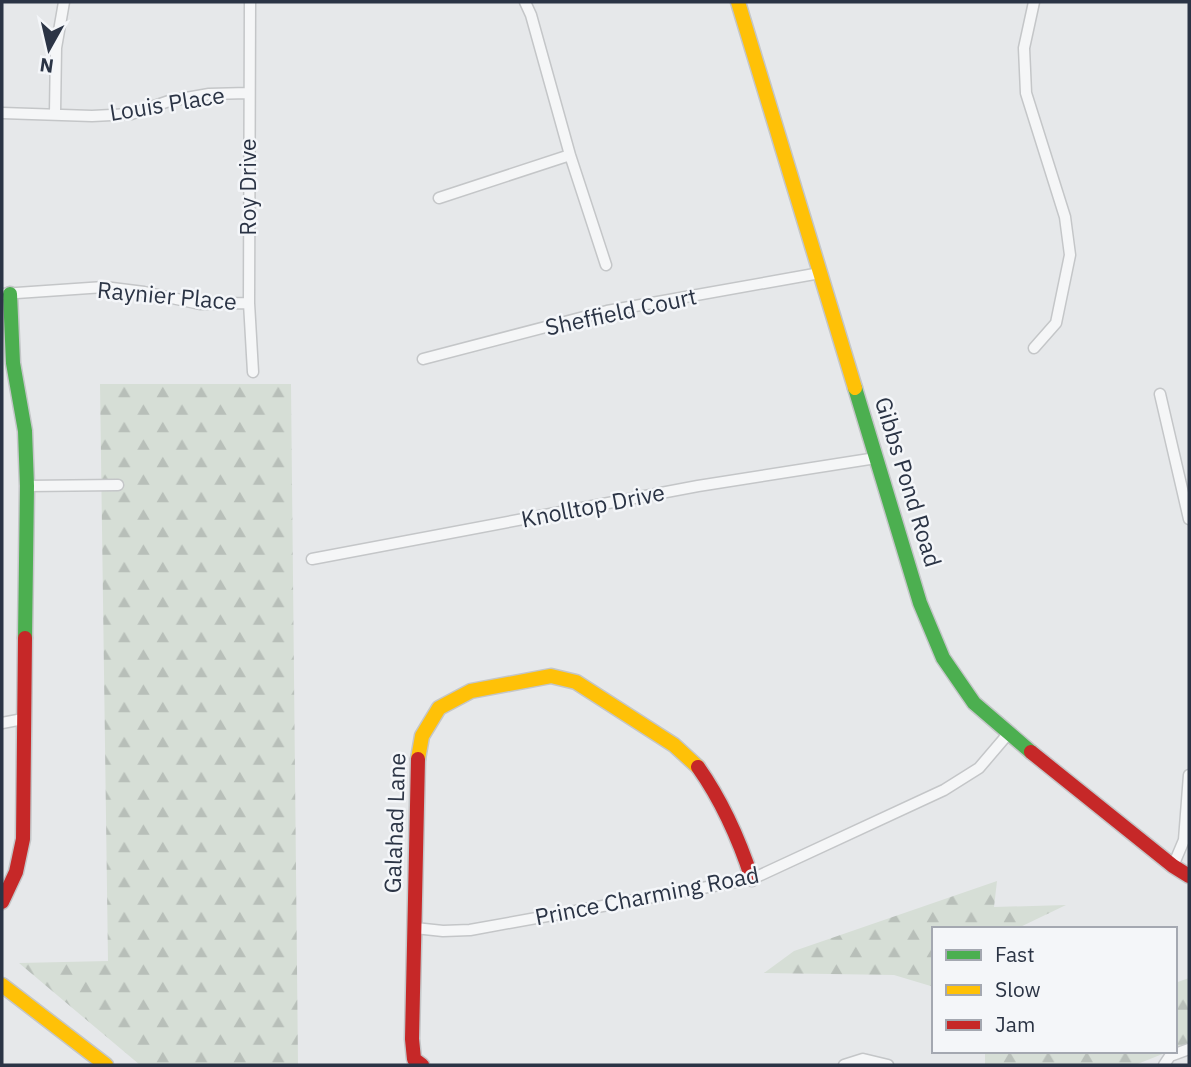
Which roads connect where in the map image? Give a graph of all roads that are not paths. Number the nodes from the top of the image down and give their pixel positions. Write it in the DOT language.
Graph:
graph roads {
  1 [pos="64,2"];
  2 [pos="250,2"];
  3 [pos="525,2"];
  4 [pos="738,2"];
  5 [pos="1034,2"];
  6 [pos="248,93"];
  7 [pos="2,113"];
  8 [pos="55,113"];
  9 [pos="570,155"];
  10 [pos="439,198"];
  11 [pos="606,265"];
  12 [pos="820,273"];
  13 [pos="6,294"];
  14 [pos="249,303"];
  15 [pos="1034,348"];
  16 [pos="423,359"];
  17 [pos="253,372"];
  18 [pos="1160,394"];
  19 [pos="876,458"];
  20 [pos="27,485"];
  21 [pos="118,485"];
  22 [pos="1189,519"];
  23 [pos="312,559"];
  24 [pos="23,719"];
  25 [pos="2,723"];
  26 [pos="1008,734"];
  27 [pos="1189,775"];
  28 [pos="1173,866"];
  29 [pos="1189,876"];
  30 [pos="752,879"];
  31 [pos="2,902"];
  32 [pos="415,928"];
  33 [pos="2,985"];
  34 [pos="1189,1049"];
  35 [pos="106,1065"];
  36 [pos="422,1065"];
  37 [pos="844,1065"];
  38 [pos="888,1065"];
  39 [pos="1164,1065"];
  1 -- 8 [label="street"];
  2 -- 6 [label="street, Roy Drive"];
  3 -- 9 [label="street"];
  4 -- 12 [label="street, Gibbs Pond Road"];
  5 -- 15 [label="street"];
  6 -- 8 [label="street, Louis Place"];
  6 -- 14 [label="street, Roy Drive"];
  7 -- 8 [label="street, Louis Place"];
  9 -- 10 [label="street"];
  9 -- 11 [label="street"];
  12 -- 16 [label="street, Sheffield Court"];
  12 -- 19 [label="street, Gibbs Pond Road"];
  13 -- 14 [label="street, Raynier Place"];
  13 -- 20 [label="street"];
  14 -- 17 [label="street, Roy Drive"];
  18 -- 22 [label="street"];
  19 -- 23 [label="street, Knolltop Drive"];
  19 -- 26 [label="street, Gibbs Pond Road"];
  20 -- 21 [label="street"];
  20 -- 24 [label="street"];
  24 -- 25 [label="street"];
  24 -- 31 [label="street"];
  26 -- 28 [label="street, Gibbs Pond Road"];
  26 -- 30 [label="street, Prince Charming Road"];
  27 -- 28 [label="street"];
  28 -- 29 [label="street, Gibbs Pond Road"];
  30 -- 32 [label="street, Prince Charming Road"];
  30 -- 32 [label="street, Galahad Lane"];
  32 -- 36 [label="street, Galahad Lane"];
  33 -- 35 [label="street"];
  34 -- 39 [label="street"];
  37 -- 38 [label="street"];
}
